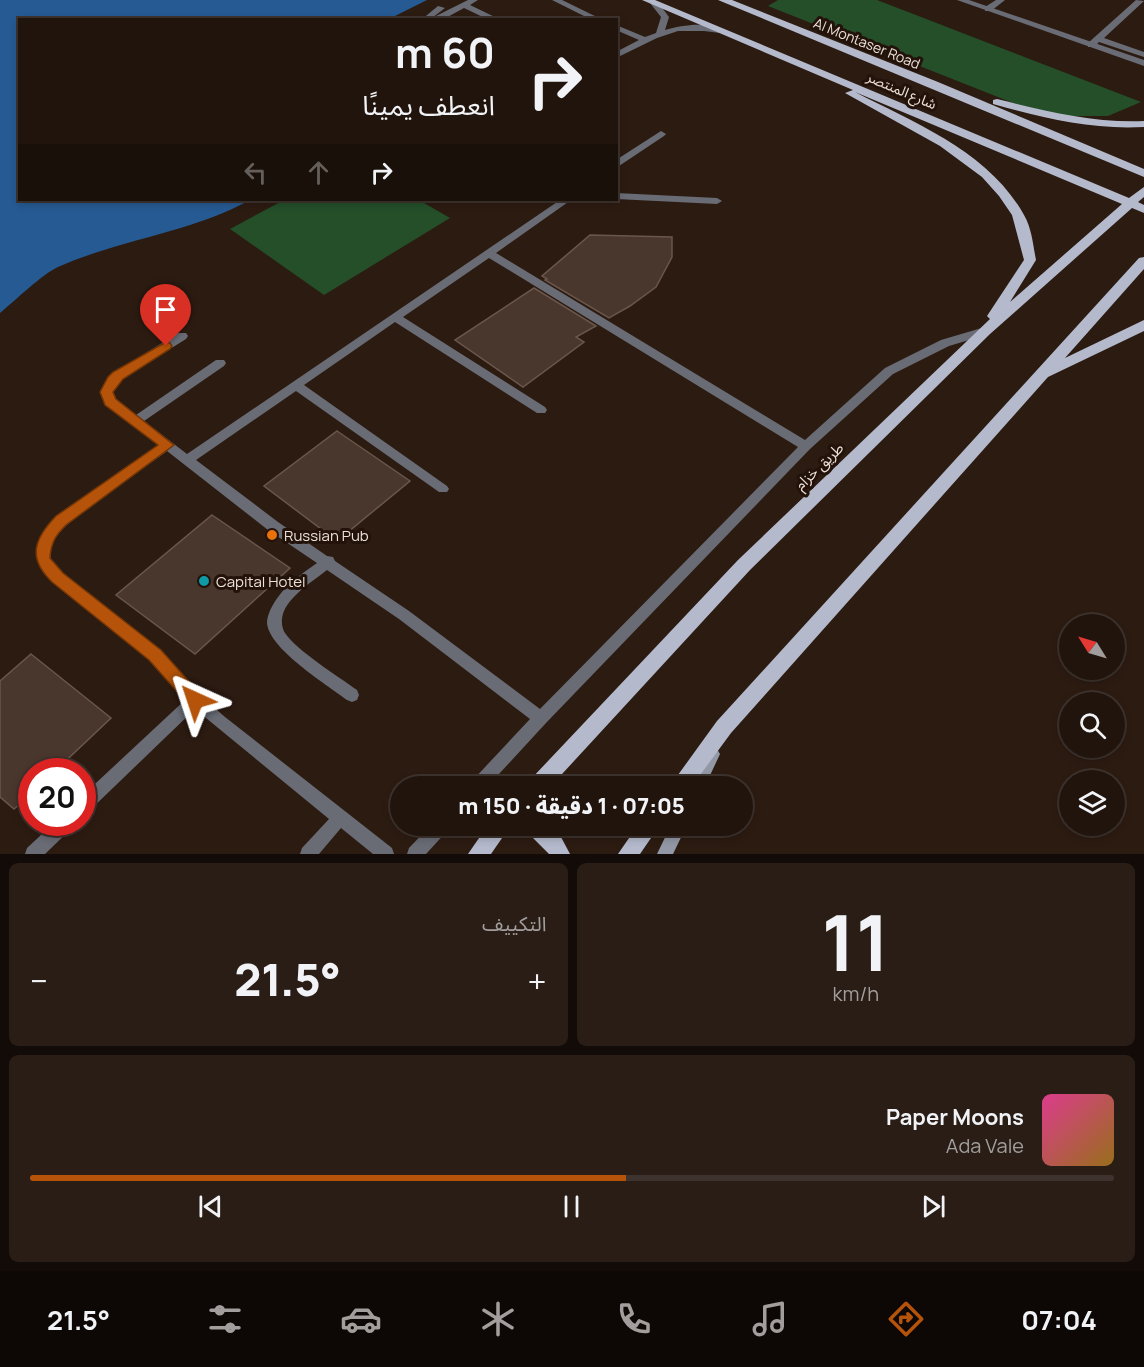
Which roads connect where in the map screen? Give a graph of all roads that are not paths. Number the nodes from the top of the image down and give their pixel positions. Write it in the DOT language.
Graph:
graph roads {
  1 [pos="474,0"];
  2 [pos="556,0"];
  3 [pos="723,0"];
  4 [pos="961,0"];
  5 [pos="1001,0"];
  6 [pos="1141,0"];
  7 [pos="650,2"];
  8 [pos="461,3"];
  9 [pos="988,9"];
  10 [pos="427,18"];
  11 [pos="438,18"];
  12 [pos="493,18"];
  13 [pos="595,18"];
  14 [pos="618,28"];
  15 [pos="720,31"];
  16 [pos="659,32"];
  17 [pos="1099,39"];
  18 [pos="645,40"];
  19 [pos="1091,45"];
  20 [pos="776,53"];
  21 [pos="618,55"];
  22 [pos="1144,55"];
  23 [pos="1144,63"];
  24 [pos="934,84"];
  25 [pos="1144,123"];
  26 [pos="661,134"];
  27 [pos="618,164"];
  28 [pos="1144,173"];
  29 [pos="1144,191"];
  30 [pos="618,196"];
  31 [pos="565,201"];
  32 [pos="717,201"];
  33 [pos="1129,202"];
  34 [pos="1144,209"];
  35 [pos="489,253"];
  36 [pos="1144,261"];
  37 [pos="395,317"];
  38 [pos="1144,325"];
  39 [pos="985,331"];
  40 [pos="182,336"];
  41 [pos="220,363"];
  42 [pos="1040,376"];
  43 [pos="296,385"];
  44 [pos="541,410"];
  45 [pos="136,422"];
  46 [pos="167,445"];
  47 [pos="806,446"];
  48 [pos="187,460"];
  49 [pos="443,489"];
  50 [pos="328,561"];
  51 [pos="352,695"];
  52 [pos="195,700"];
  53 [pos="541,718"];
  54 [pos="724,727"];
  55 [pos="487,776"];
  56 [pos="547,776"];
  57 [pos="687,776"];
  58 [pos="702,776"];
  59 [pos="96,794"];
  60 [pos="340,818"];
  61 [pos="52,836"];
  62 [pos="432,836"];
  63 [pos="492,836"];
  64 [pos="546,836"];
  65 [pos="642,836"];
  66 [pos="674,836"];
  67 [pos="33,854"];
  68 [pos="308,854"];
  69 [pos="386,854"];
  70 [pos="415,854"];
  71 [pos="478,854"];
  72 [pos="560,854"];
  73 [pos="628,854"];
  74 [pos="665,854"];
  1 -- 8 [label="street"];
  2 -- 13 [label="street"];
  3 -- 24 [label="main road, Al Montaser Road"];
  4 -- 9 [label="street"];
  5 -- 9 [label="street"];
  6 -- 17 [label="street"];
  7 -- 15 [label="main road, شارع المنتصر"];
  7 -- 16 [label="street"];
  8 -- 10 [label="street"];
  8 -- 11 [label="street"];
  8 -- 12 [label="street"];
  9 -- 19 [label="street"];
  14 -- 18 [label="street"];
  15 -- 16 [label="street"];
  15 -- 20 [label="main road, شارع المنتصر"];
  16 -- 18 [label="street"];
  17 -- 19 [label="street"];
  17 -- 22 [label="street"];
  18 -- 21 [label="street"];
  19 -- 23 [label="street"];
  20 -- 33 [label="main road, شارع المنتصر"];
  20 -- 39 [label="main road"];
  24 -- 25 [label="main road"];
  24 -- 28 [label="main road, شارع المنتصر"];
  26 -- 27 [label="street"];
  29 -- 33 [label="main road, طريق خزام"];
  30 -- 32 [label="street"];
  31 -- 35 [label="street"];
  33 -- 34 [label="main road, شارع المنتصر"];
  33 -- 39 [label="main road, طريق خزام"];
  35 -- 37 [label="street"];
  35 -- 47 [label="street"];
  36 -- 42 [label="main road"];
  37 -- 43 [label="street"];
  37 -- 44 [label="street"];
  38 -- 42 [label="main road"];
  39 -- 47 [label="street"];
  39 -- 56 [label="main road, طريق خزام"];
  40 -- 45 [label="street"];
  41 -- 45 [label="street"];
  42 -- 54 [label="main road"];
  43 -- 48 [label="street"];
  43 -- 49 [label="street"];
  45 -- 46 [label="street"];
  46 -- 48 [label="street"];
  46 -- 52 [label="street"];
  47 -- 53 [label="street"];
  48 -- 50 [label="street"];
  50 -- 51 [label="street"];
  50 -- 53 [label="street"];
  52 -- 59 [label="street"];
  52 -- 60 [label="street"];
  53 -- 55 [label="street"];
  54 -- 57 [label="main road"];
  54 -- 58 [label="street"];
  60 -- 68 [label="street"];
  60 -- 69 [label="street"];
  61 -- 67 [label="street"];
  62 -- 70 [label="street"];
  63 -- 71 [label="main road"];
  64 -- 72 [label="main road"];
  65 -- 73 [label="main road"];
  66 -- 74 [label="street"];
}
